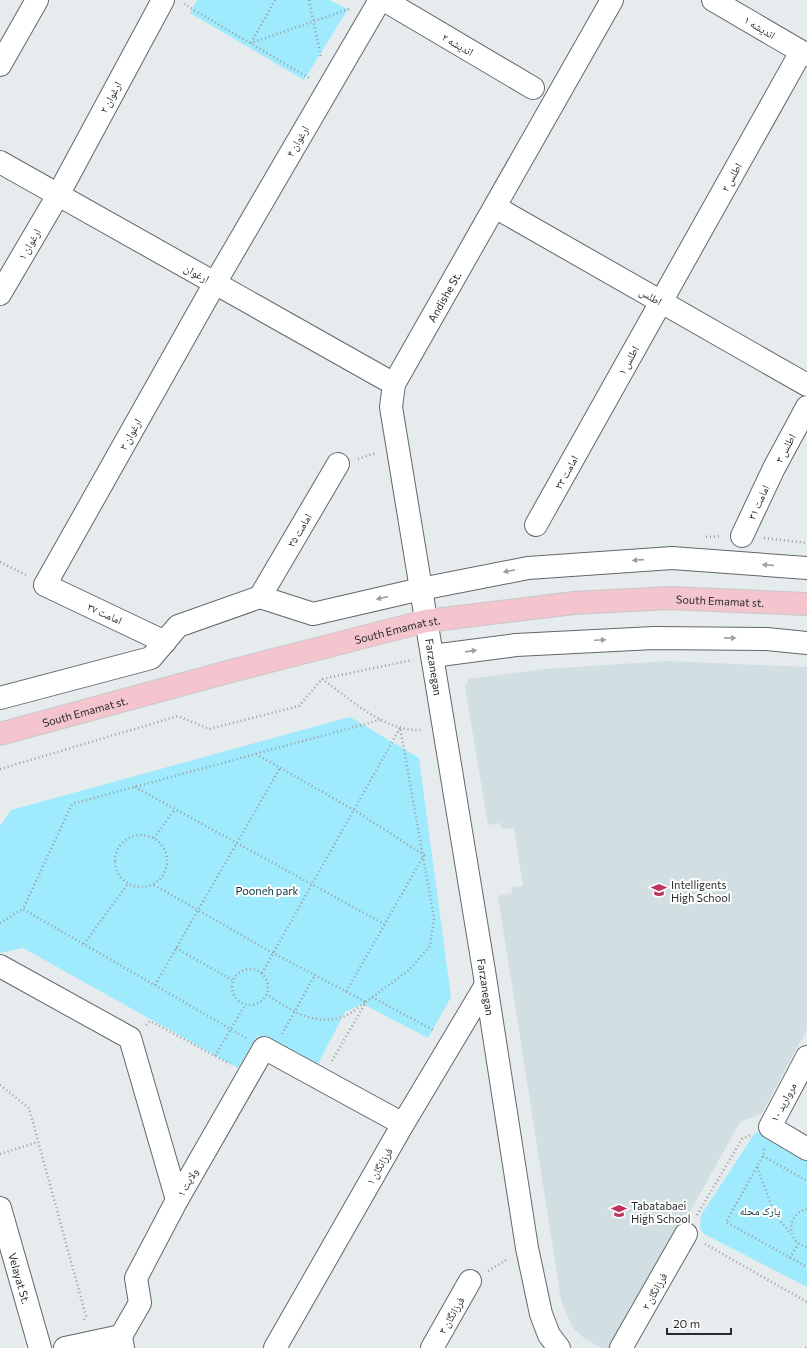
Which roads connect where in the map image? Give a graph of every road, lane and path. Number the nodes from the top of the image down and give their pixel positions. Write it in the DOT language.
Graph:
graph roads {
  1 [pos="38,0"];
  2 [pos="163,0"];
  3 [pos="177,0"];
  4 [pos="275,0"];
  5 [pos="309,0"];
  6 [pos="380,0"];
  7 [pos="384,0"];
  8 [pos="612,0"];
  9 [pos="713,0"];
  10 [pos="355,7"];
  11 [pos="740,7"];
  12 [pos="313,22"];
  13 [pos="251,43"];
  14 [pos="804,53"];
  15 [pos="0,65"];
  16 [pos="327,88"];
  17 [pos="533,88"];
  18 [pos="0,162"];
  19 [pos="58,194"];
  20 [pos="496,207"];
  21 [pos="215,283"];
  22 [pos="0,294"];
  23 [pos="661,302"];
  24 [pos="394,384"];
  25 [pos="807,385"];
  26 [pos="807,407"];
  27 [pos="595,418"];
  28 [pos="398,447"];
  29 [pos="338,464"];
  30 [pos="774,468"];
  31 [pos="536,525"];
  32 [pos="742,536"];
  33 [pos="0,562"];
  34 [pos="807,568"];
  35 [pos="45,585"];
  36 [pos="421,589"];
  37 [pos="260,597"];
  38 [pos="807,604"];
  39 [pos="426,622"];
  40 [pos="165,642"];
  41 [pos="807,643"];
  42 [pos="432,656"];
  43 [pos="322,679"];
  44 [pos="0,698"];
  45 [pos="380,720"];
  46 [pos="400,727"];
  47 [pos="444,729"];
  48 [pos="0,734"];
  49 [pos="256,754"];
  50 [pos="280,768"];
  51 [pos="0,769"];
  52 [pos="135,787"];
  53 [pos="175,809"];
  54 [pos="354,810"];
  55 [pos="154,838"];
  56 [pos="237,843"];
  57 [pos="424,855"];
  58 [pos="312,884"];
  59 [pos="127,885"];
  60 [pos="154,885"];
  61 [pos="22,909"];
  62 [pos="198,910"];
  63 [pos="0,923"];
  64 [pos="384,924"];
  65 [pos="84,944"];
  66 [pos="176,948"];
  67 [pos="273,953"];
  68 [pos="0,966"];
  69 [pos="262,973"];
  70 [pos="315,975"];
  71 [pos="232,980"];
  72 [pos="155,985"];
  73 [pos="486,985"];
  74 [pos="346,992"];
  75 [pos="267,994"];
  76 [pos="372,997"];
  77 [pos="366,1002"];
  78 [pos="245,1005"];
  79 [pos="295,1012"];
  80 [pos="231,1029"];
  81 [pos="130,1038"];
  82 [pos="453,1040"];
  83 [pos="268,1050"];
  84 [pos="215,1056"];
  85 [pos="807,1057"];
  86 [pos="248,1074"];
  87 [pos="322,1080"];
  88 [pos="0,1085"];
  89 [pos="403,1124"];
  90 [pos="770,1127"];
  91 [pos="38,1142"];
  92 [pos="807,1149"];
  93 [pos="0,1154"];
  94 [pos="763,1156"];
  95 [pos="757,1167"];
  96 [pos="807,1181"];
  97 [pos="177,1200"];
  98 [pos="0,1208"];
  99 [pos="807,1209"];
  100 [pos="686,1234"];
  101 [pos="791,1234"];
  102 [pos="798,1244"];
  103 [pos="527,1248"];
  104 [pos="807,1248"];
  105 [pos="790,1258"];
  106 [pos="807,1267"];
  107 [pos="470,1281"];
  108 [pos="807,1302"];
  109 [pos="122,1342"];
  110 [pos="69,1347"];
  111 [pos="40,1348"];
  112 [pos="275,1348"];
  113 [pos="432,1348"];
  114 [pos="559,1348"];
  115 [pos="621,1348"];
  1 -- 15 [label="street"];
  2 -- 19 [label="street, ارغوان ۲"];
  3 -- 13 [label="path"];
  4 -- 13 [label="path"];
  5 -- 12 [label="path"];
  6 -- 16 [label="street, ارغوان ۴"];
  7 -- 17 [label="street, اندیشه ۲"];
  8 -- 20 [label="street, Andishe St."];
  9 -- 11 [label="street, اندیشه ۱"];
  10 -- 12 [label="path"];
  11 -- 14 [label="street, اندیشه ۱"];
  12 -- 13 [label="path"];
  12 -- 16 [label="path"];
  13 -- 16 [label="path"];
  14 -- 23 [label="street, اطلس ۲"];
  16 -- 21 [label="street, ارغوان ۴"];
  18 -- 19 [label="street, ارغوان"];
  19 -- 21 [label="street, ارغوان"];
  19 -- 22 [label="street, ارغوان ۱"];
  20 -- 23 [label="street, اطلس"];
  20 -- 24 [label="street, Andishe St."];
  21 -- 24 [label="street, ارغوان"];
  21 -- 35 [label="street, ارغوان ۳"];
  23 -- 25 [label="street, اطلس"];
  23 -- 27 [label="street, اطلس ۱"];
  24 -- 28 [label="street, Andishe St."];
  26 -- 30 [label="street, اطلس ۳"];
  27 -- 31 [label="street, امامت ۳۳"];
  28 -- 29 [label="path"];
  28 -- 36 [label="street, Andishe St."];
  29 -- 37 [label="street, امامت ۳۵"];
  30 -- 32 [label="street, امامت ۳۱"];
  33 -- 35 [label="path"];
  34 -- 36 [label="street, one-way"];
  35 -- 40 [label="street, امامت ۳۷"];
  36 -- 37 [label="street, one-way"];
  36 -- 39 [label="street, Andishe St."];
  37 -- 40 [label="street"];
  38 -- 39 [label="main road, South Emamat st."];
  39 -- 42 [label="street, Farzanegan"];
  39 -- 48 [label="main road, South Emamat st."];
  40 -- 44 [label="street"];
  42 -- 41 [label="street, one-way"];
  42 -- 43 [label="path"];
  42 -- 47 [label="street, Farzanegan"];
  43 -- 45 [label="path"];
  43 -- 51 [label="path"];
  45 -- 46 [label="path"];
  45 -- 49 [label="path"];
  46 -- 47 [label="path"];
  46 -- 54 [label="path"];
  46 -- 57 [label="path"];
  47 -- 73 [label="street, Farzanegan"];
  49 -- 50 [label="path"];
  49 -- 52 [label="path"];
  50 -- 54 [label="path"];
  50 -- 56 [label="path"];
  52 -- 53 [label="path"];
  52 -- 61 [label="path"];
  53 -- 55 [label="path"];
  53 -- 56 [label="path"];
  54 -- 57 [label="path"];
  54 -- 58 [label="path"];
  55 -- 59 [label="path"];
  55 -- 60 [label="path"];
  56 -- 58 [label="path"];
  56 -- 62 [label="path"];
  57 -- 64 [label="path"];
  57 -- 76 [label="path"];
  58 -- 64 [label="path"];
  58 -- 67 [label="path"];
  59 -- 60 [label="path"];
  59 -- 65 [label="path"];
  60 -- 62 [label="path"];
  61 -- 63 [label="path"];
  61 -- 65 [label="path"];
  62 -- 66 [label="path"];
  62 -- 67 [label="path"];
  64 -- 74 [label="path"];
  65 -- 72 [label="path"];
  66 -- 71 [label="path"];
  66 -- 72 [label="path"];
  67 -- 69 [label="path"];
  67 -- 70 [label="path"];
  68 -- 81 [label="street"];
  69 -- 71 [label="path"];
  69 -- 75 [label="path"];
  70 -- 74 [label="path"];
  70 -- 79 [label="path"];
  71 -- 78 [label="path"];
  72 -- 80 [label="path"];
  73 -- 82 [label="street, فرزانگان ۱"];
  73 -- 103 [label="street, Farzanegan"];
  74 -- 77 [label="path"];
  75 -- 78 [label="path"];
  75 -- 79 [label="path"];
  76 -- 77 [label="path"];
  76 -- 82 [label="path"];
  77 -- 79 [label="path"];
  77 -- 87 [label="path"];
  78 -- 80 [label="path"];
  79 -- 83 [label="path"];
  80 -- 83 [label="path"];
  80 -- 84 [label="path"];
  81 -- 84 [label="path"];
  81 -- 97 [label="street, ولایت ۱"];
  82 -- 89 [label="street, فرزانگان ۱"];
  83 -- 86 [label="street, ولایت ۱"];
  83 -- 87 [label="street"];
  84 -- 86 [label="path"];
  85 -- 90 [label="street, مروارید ۱۰"];
  86 -- 97 [label="street, ولایت ۱"];
  87 -- 89 [label="street"];
  88 -- 91 [label="path"];
  89 -- 112 [label="street, فرزانگان ۱"];
  90 -- 92 [label="street"];
  90 -- 94 [label="path"];
  90 -- 100 [label="path"];
  91 -- 93 [label="path"];
  91 -- 110 [label="path"];
  94 -- 95 [label="path"];
  94 -- 96 [label="path"];
  95 -- 101 [label="path"];
  95 -- 105 [label="path"];
  97 -- 109 [label="street"];
  98 -- 111 [label="street, Velayat St."];
  99 -- 101 [label="path"];
  100 -- 108 [label="path"];
  100 -- 115 [label="street, فرزانگان ۲"];
  101 -- 102 [label="path"];
  102 -- 104 [label="path"];
  102 -- 105 [label="path"];
  103 -- 107 [label="path"];
  103 -- 114 [label="street, Farzanegan"];
  105 -- 106 [label="path"];
  107 -- 113 [label="street, فرزانگان ۳"];
  109 -- 110 [label="street"];
}
